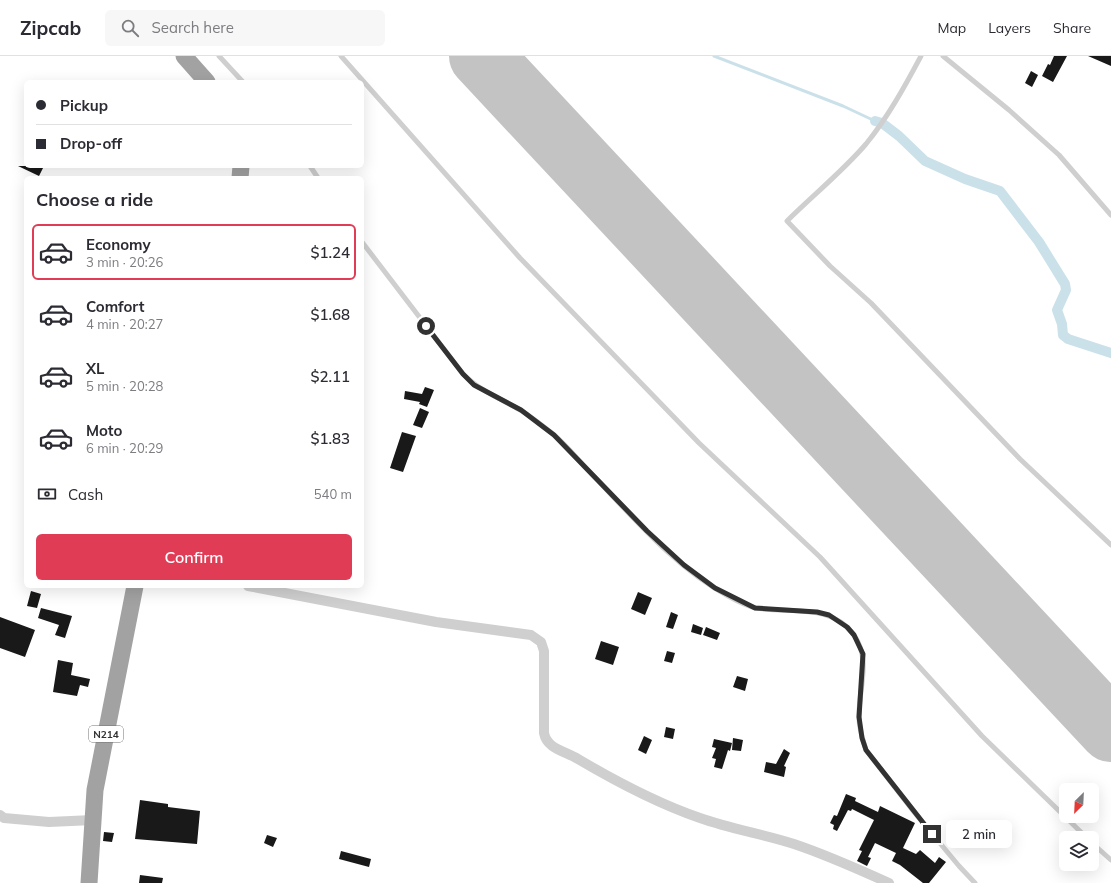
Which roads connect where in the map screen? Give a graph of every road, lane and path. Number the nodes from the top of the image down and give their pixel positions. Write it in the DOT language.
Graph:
graph roads {
  1 [pos="184,56"];
  2 [pos="219,56"];
  3 [pos="341,56"];
  4 [pos="921,56"];
  5 [pos="943,56"];
  6 [pos="205,80"];
  7 [pos="241,80"];
  8 [pos="362,80"];
  9 [pos="364,82"];
  10 [pos="1111,215"];
  11 [pos="364,245"];
  12 [pos="1111,545"];
  13 [pos="135,588"];
  14 [pos="258,588"];
  15 [pos="0,815"];
  16 [pos="93,820"];
  17 [pos="1080,831"];
  18 [pos="1099,849"];
  19 [pos="1111,860"];
  20 [pos="89,883"];
  21 [pos="889,883"];
  22 [pos="975,883"];
  1 -- 6 [label="highway"];
  2 -- 7 [label="lane"];
  3 -- 8 [label="lane"];
  4 -- 12 [label="lane"];
  5 -- 10 [label="lane"];
  9 -- 17 [label="lane"];
  11 -- 22 [label="lane"];
  13 -- 16 [label="highway, N214"];
  14 -- 21 [label="street"];
  15 -- 16 [label="street"];
  16 -- 20 [label="highway, N214"];
  18 -- 19 [label="lane"];
}
